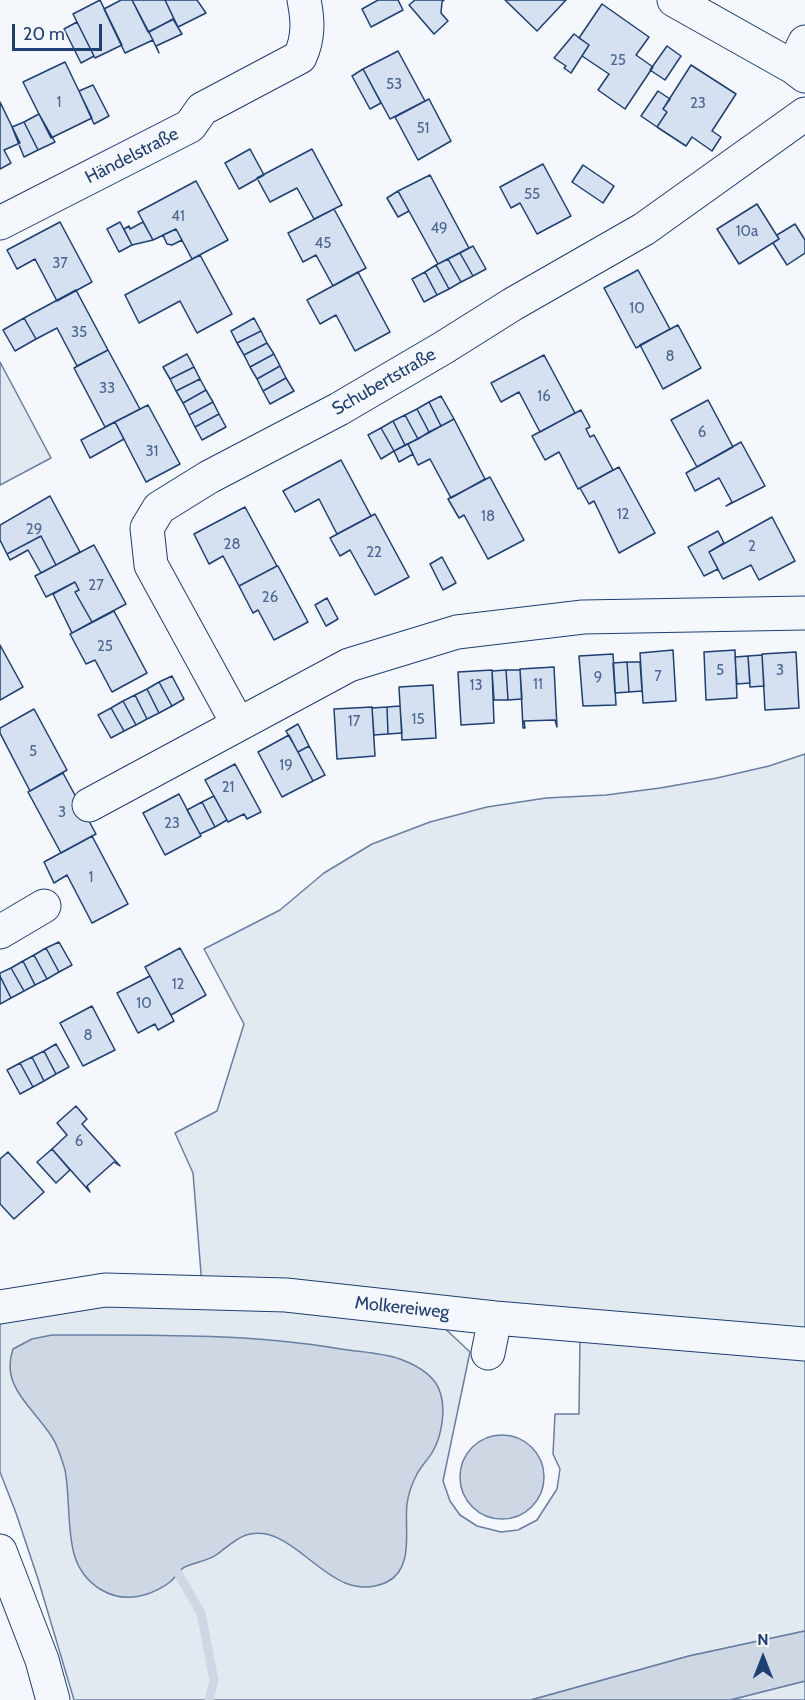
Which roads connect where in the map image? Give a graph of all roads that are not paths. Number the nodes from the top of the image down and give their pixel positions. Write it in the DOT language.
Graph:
graph roads {
  1 [pos="304,0"];
  2 [pos="674,0"];
  3 [pos="801,62"];
  4 [pos="805,114"];
  5 [pos="0,223"];
  6 [pos="805,613"];
  7 [pos="238,724"];
  8 [pos="89,805"];
  9 [pos="44,906"];
  10 [pos="0,932"];
  11 [pos="0,1307"];
  12 [pos="495,1318"];
  13 [pos="805,1344"];
  14 [pos="488,1353"];
  15 [pos="0,1551"];
  16 [pos="53,1700"];
  1 -- 5 [label="street, Händelstraße"];
  2 -- 3 [label="street"];
  4 -- 7 [label="street, Schubertstraße"];
  6 -- 7 [label="street"];
  7 -- 8 [label="street"];
  9 -- 10 [label="street"];
  11 -- 12 [label="street, Molkereiweg"];
  12 -- 13 [label="street, Molkereiweg"];
  12 -- 14 [label="street"];
  15 -- 16 [label="street"];
}
